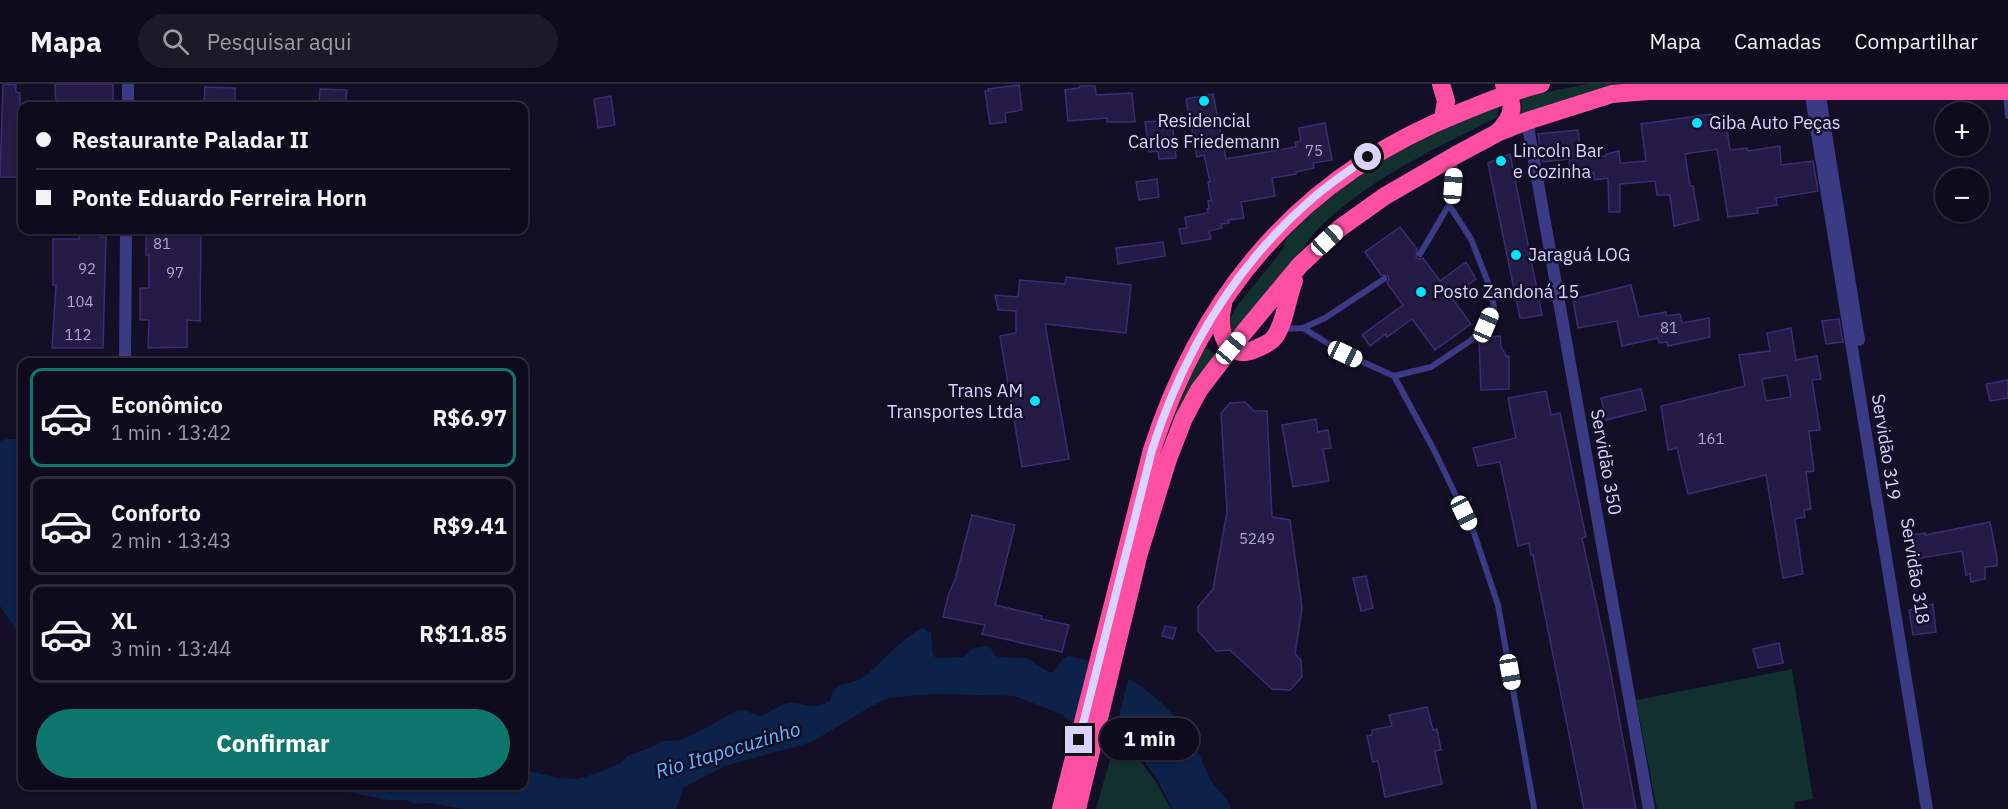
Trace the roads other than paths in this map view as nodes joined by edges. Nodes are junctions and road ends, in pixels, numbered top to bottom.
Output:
1 (128, 84) edge
2 (1457, 84) edge
3 (1541, 84) edge
4 (1505, 89) edge
5 (1814, 90) junction
6 (2007, 91) edge
7 (1443, 101) edge
8 (128, 102) edge
9 (2008, 116) edge
10 (1527, 121) junction
11 (1497, 133) junction
12 (1456, 155) junction
13 (1449, 205) junction
14 (126, 234) edge
15 (1420, 254) dead end
16 (1300, 265) junction
17 (1384, 279) dead end
18 (1226, 294) junction
19 (1303, 328) junction
20 (1280, 330) junction
21 (1231, 348) junction
22 (125, 358) edge
23 (1394, 376) junction
24 (1110, 650) junction
25 (1075, 787) junction
26 (1534, 808) edge
27 (1061, 809) edge
28 (1077, 809) edge
29 (1649, 809) edge
30 (1928, 809) edge
31 (1935, 809) edge

1 - 8 street
2 - 7 highway
3 - 4 highway
4 - 7 highway
4 - 11 highway
5 - 6 highway
5 - 10 highway
5 - 30 street, Servidão 319
5 - 31 street, Servidão 318
6 - 9 lane
7 - 18 highway
10 - 11 highway
10 - 29 street, Servidão 350
11 - 12 highway
12 - 13 lane
12 - 16 highway
13 - 15 lane
13 - 23 lane
14 - 22 street
16 - 20 highway
16 - 21 highway
17 - 19 lane
18 - 21 highway
18 - 24 highway
19 - 20 lane
19 - 23 lane
20 - 21 highway
21 - 24 highway
23 - 26 lane
24 - 25 highway
25 - 27 highway
25 - 28 highway

